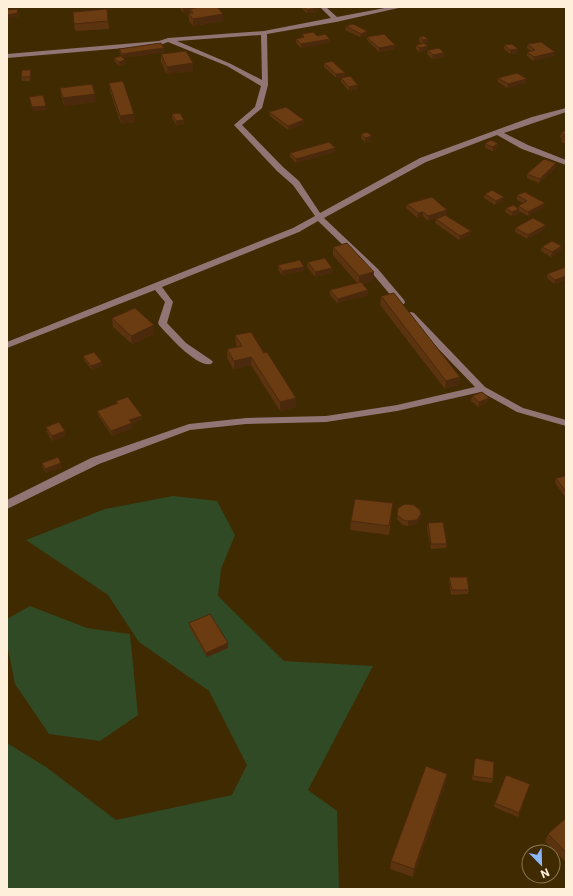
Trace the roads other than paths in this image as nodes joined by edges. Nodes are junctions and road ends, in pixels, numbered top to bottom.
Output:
1 (323, 7) edge
2 (400, 7) edge
3 (336, 20) junction
4 (264, 33) junction
5 (168, 40) junction
6 (7, 56) edge
7 (265, 85) junction
8 (566, 110) edge
9 (498, 133) junction
10 (566, 164) edge
11 (319, 217) junction
12 (157, 286) junction
13 (7, 345) edge
14 (208, 362) dead end
15 (482, 389) junction
16 (566, 424) edge
17 (7, 505) edge

1 - 3 street
2 - 3 street
3 - 4 street
4 - 5 street
4 - 7 street
5 - 6 street
5 - 7 street
7 - 11 street
8 - 9 street
9 - 10 street
9 - 11 street
11 - 12 street
11 - 15 street
12 - 13 street
12 - 14 street
15 - 16 street
15 - 17 street

